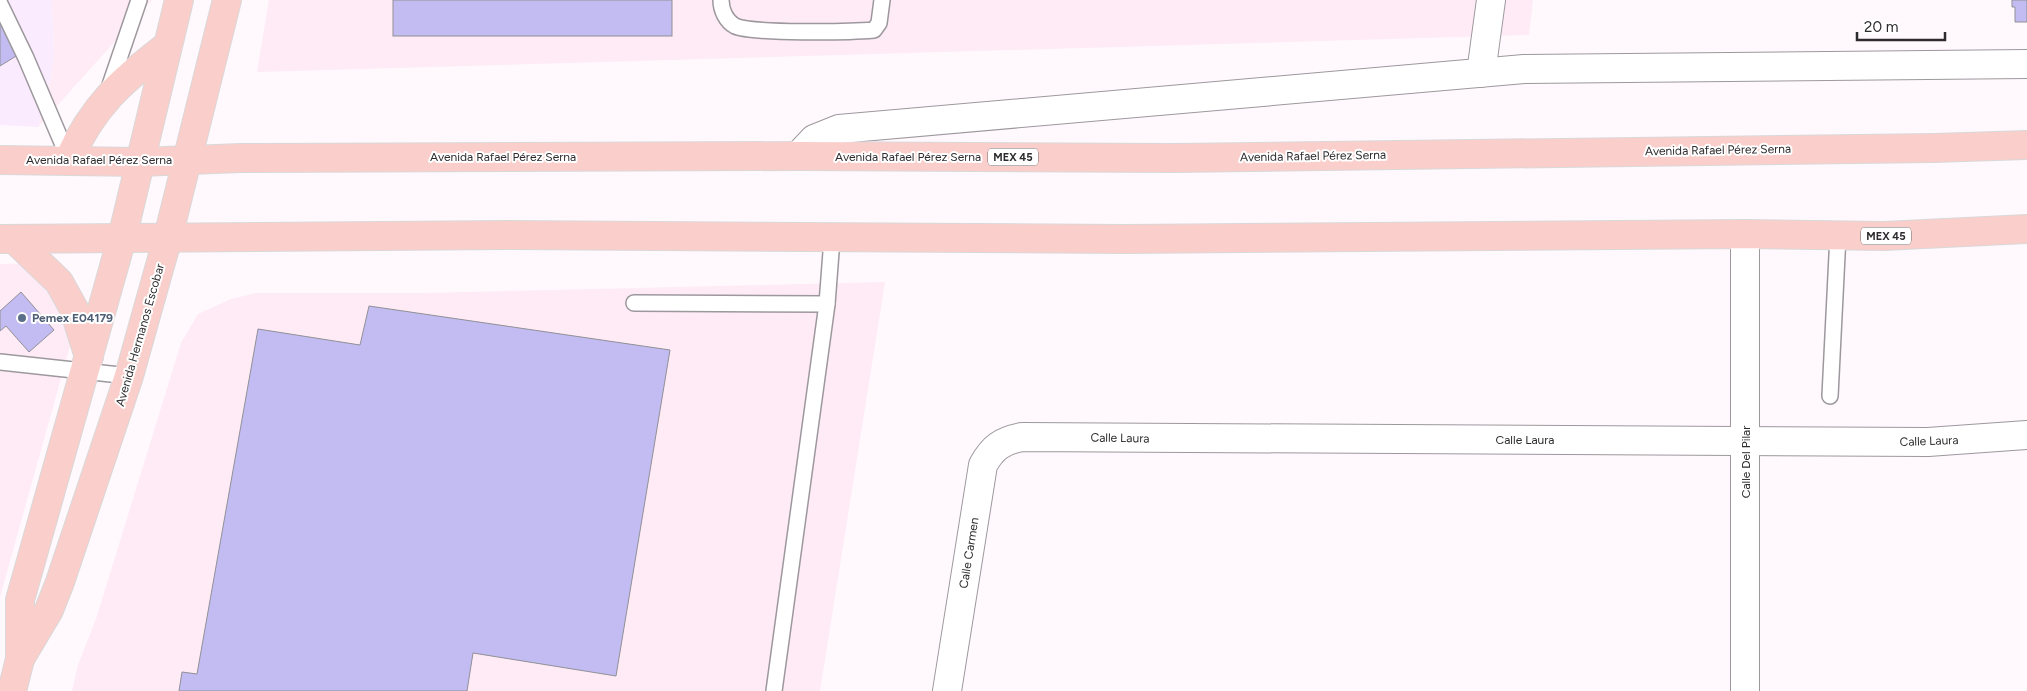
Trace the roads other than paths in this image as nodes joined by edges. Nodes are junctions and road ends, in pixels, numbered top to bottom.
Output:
1 (139, 0) edge
2 (179, 0) edge
3 (721, 0) edge
4 (882, 0) edge
5 (1491, 0) edge
6 (0, 4) edge
7 (230, 5) edge
8 (167, 46) junction
9 (2027, 64) edge
10 (1481, 73) junction
11 (104, 102) junction
12 (2027, 145) edge
13 (798, 156) junction
14 (0, 160) edge
15 (69, 160) junction
16 (187, 160) junction
17 (140, 162) junction
18 (2027, 229) edge
19 (1745, 234) junction
20 (1838, 235) junction
21 (168, 237) junction
22 (122, 238) junction
23 (7, 239) edge
24 (832, 239) junction
25 (634, 303) dead end
26 (827, 304) junction
27 (0, 362) edge
28 (87, 363) junction
29 (129, 376) junction
30 (1830, 396) dead end
31 (2027, 435) edge
32 (1022, 437) joint
33 (1747, 440) junction
34 (20, 659) junction
35 (12, 691) edge
36 (774, 691) edge
37 (947, 691) edge
38 (1745, 691) edge

1 - 11 lane
2 - 8 main road, Avenida Hermanos Escobar
3 - 4 lane
5 - 10 street
6 - 15 lane
7 - 16 main road, Avenida Hermanos Escobar
8 - 11 main road
8 - 17 main road, Avenida Hermanos Escobar
9 - 10 street
10 - 13 street
11 - 15 main road
12 - 13 main road, Avenida Rafael Pérez Serna / MEX 45
13 - 16 main road, Avenida Rafael Pérez Serna / MEX 45
14 - 15 main road, Avenida Rafael Pérez Serna / MEX 45
15 - 17 main road, Avenida Rafael Pérez Serna / MEX 45
16 - 17 main road, Avenida Rafael Pérez Serna / MEX 45
16 - 21 main road, Avenida Hermanos Escobar
17 - 22 main road, Avenida Hermanos Escobar
18 - 20 main road, MEX 45
19 - 20 main road, MEX 45
19 - 24 main road, MEX 45
19 - 33 street, Calle Del Pilar
20 - 30 lane
21 - 22 main road, MEX 45
21 - 24 main road, MEX 45
21 - 29 main road, Avenida Hermanos Escobar
22 - 23 main road, MEX 45
22 - 28 main road, Avenida Hermanos Escobar
23 - 28 main road
24 - 26 lane
25 - 26 lane
26 - 36 lane
27 - 28 lane
28 - 29 lane
28 - 34 main road, Avenida Hermanos Escobar
29 - 34 main road, Avenida Hermanos Escobar
31 - 33 street, Calle Laura
32 - 33 street, Calle Laura
32 - 37 street, Calle Carmen
33 - 38 street, Calle Del Pilar
34 - 35 main road, Avenida Hermanos Escobar

